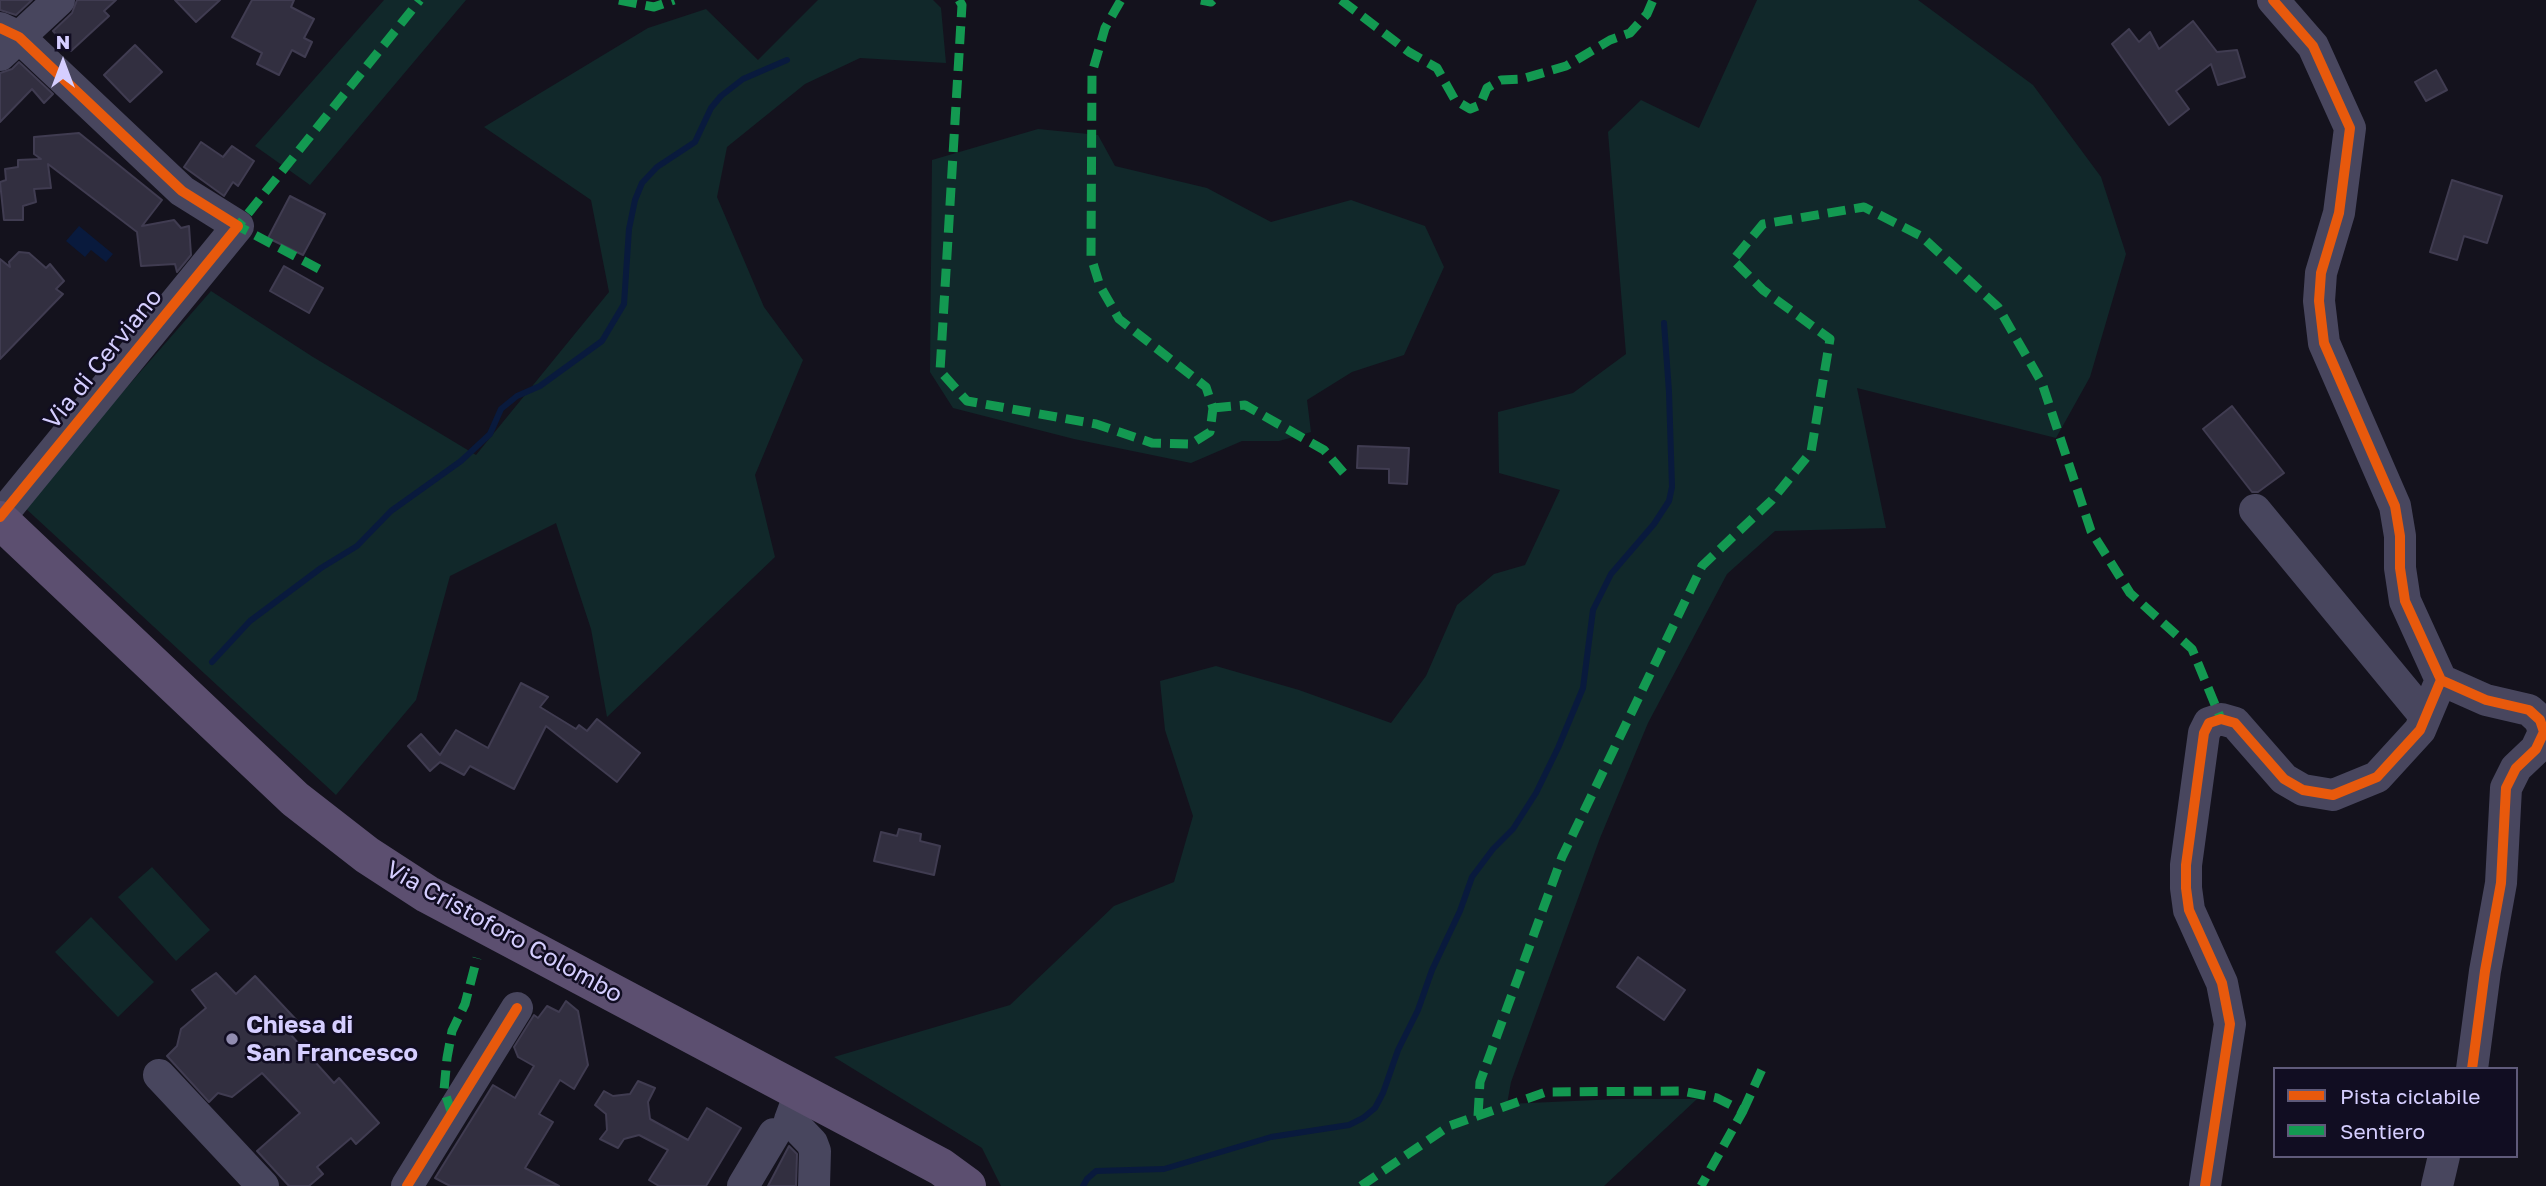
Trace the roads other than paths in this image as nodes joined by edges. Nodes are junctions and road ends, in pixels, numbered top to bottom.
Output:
1 (59, 0) edge
2 (2273, 0) edge
3 (6, 40) edge
4 (2255, 510) dead end
5 (0, 519) edge
6 (2441, 680) junction
7 (2425, 716) junction
8 (517, 1008) dead end
9 (2472, 1067) edge
10 (159, 1075) dead end
11 (800, 1093) junction
12 (774, 1134) dead end
13 (2444, 1158) edge
14 (264, 1186) edge
15 (407, 1186) edge
16 (743, 1186) edge
17 (814, 1186) edge
18 (967, 1186) edge
19 (2205, 1186) edge
20 (2437, 1186) edge

1 - 3 street
2 - 6 street
3 - 5 street, Via di Cerviano
4 - 7 street
5 - 11 main road, Via Cristoforo Colombo
6 - 7 street
6 - 9 street
7 - 19 street
8 - 15 street
10 - 14 street
11 - 17 street
11 - 18 main road, Via Cristoforo Colombo
12 - 16 street
13 - 20 street

